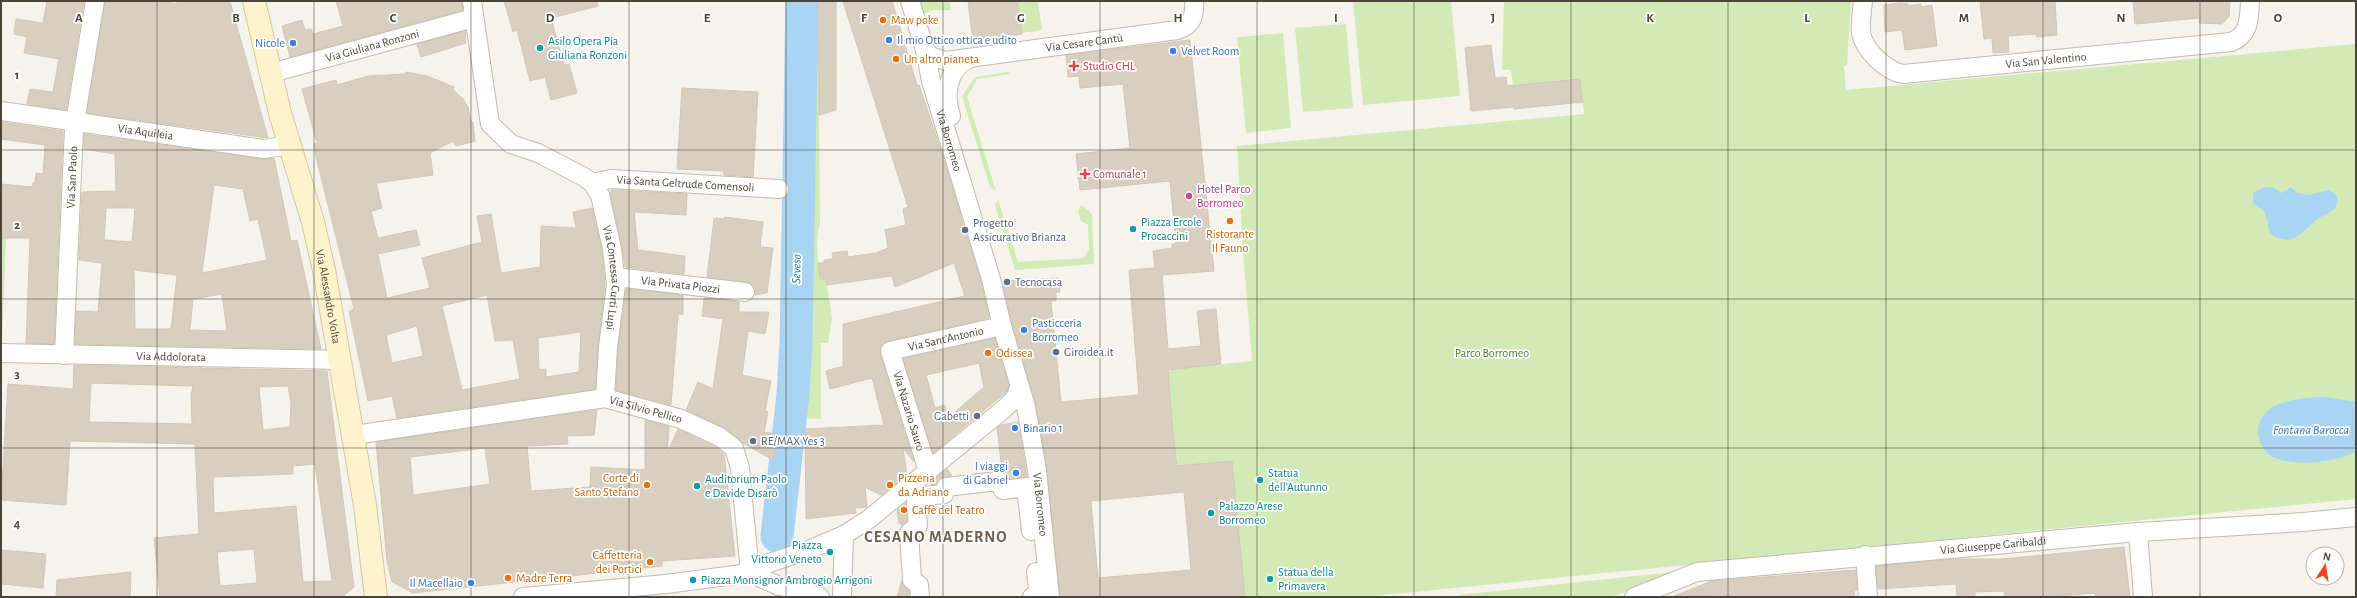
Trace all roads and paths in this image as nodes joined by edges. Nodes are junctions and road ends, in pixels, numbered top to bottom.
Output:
1 (95, 1) edge
2 (254, 1) edge
3 (910, 1) edge
4 (1194, 1) edge
5 (1863, 1) edge
6 (2250, 1) edge
7 (473, 10) edge
8 (925, 50) junction
9 (977, 57) junction
10 (271, 73) junction
11 (953, 74) joint
12 (1, 110) edge
13 (75, 121) junction
14 (289, 145) junction
15 (592, 183) junction
16 (779, 189) dead end
17 (616, 277) junction
18 (992, 279) junction
19 (745, 292) dead end
20 (1002, 326) junction
21 (890, 351) joint
22 (1, 353) edge
23 (64, 355) junction
24 (340, 360) junction
25 (1019, 388) junction
26 (605, 398) junction
27 (1004, 410) junction
28 (1027, 411) junction
29 (354, 436) junction
30 (928, 471) junction
31 (2356, 516) edge
32 (2138, 532) junction
33 (844, 535) junction
34 (1865, 555) junction
35 (750, 573) junction
36 (630, 592) edge
37 (376, 597) edge
38 (523, 597) edge
39 (820, 597) edge
40 (842, 597) edge
41 (920, 597) edge
42 (1032, 597) edge
43 (1050, 597) edge
44 (1634, 597) edge
45 (1868, 597) edge
46 (2143, 597) edge

1 - 13 street, Via San Paolo
2 - 10 street, Via Alessandro Volta
3 - 8 street, Via Borromeo
4 - 9 street, Via Cesare Cantù
5 - 6 street, Via San Valentino
7 - 10 street, Via Giuliana Ronzoni
7 - 15 street, Via Giuliana Ronzoni
8 - 9 street, Via Cesare Cantù
8 - 18 street, Via Borromeo
9 - 11 street, Via Cesare Cantù
10 - 14 street, Via Alessandro Volta
11 - 18 street, Via Borromeo
12 - 13 street, Via Aquileia
13 - 14 street, Via Aquileia
13 - 23 street, Via San Paolo
14 - 24 street, Via Alessandro Volta
15 - 16 street, Via Santa Geltrude Comensoli
15 - 17 street, Via Contessa Curti Lupi
17 - 19 street, Via Privata Piozzi
17 - 26 street, Via Contessa Curti Lupi
18 - 20 street, Via Borromeo
20 - 21 street, Via Sant'Antonio
20 - 25 street, Via Borromeo
21 - 30 street, Via Nazario Sauro
22 - 23 street, Via Addolorata
23 - 24 street, Via Addolorata
24 - 29 street, Via Alessandro Volta
25 - 27 street
25 - 28 street, Via Borromeo
26 - 29 street, Via Silvio Pellico
26 - 35 street, Via Silvio Pellico
27 - 28 street
27 - 30 street
28 - 43 street, Via Borromeo
29 - 37 street, Via Alessandro Volta
30 - 33 street
31 - 32 street, Via Giuseppe Garibaldi
32 - 34 street, Via Giuseppe Garibaldi
32 - 46 street
33 - 35 street
33 - 40 street
34 - 44 street, Via Giuseppe Garibaldi
34 - 45 street
35 - 36 street
35 - 39 street
36 - 38 street
41 - 42 street

